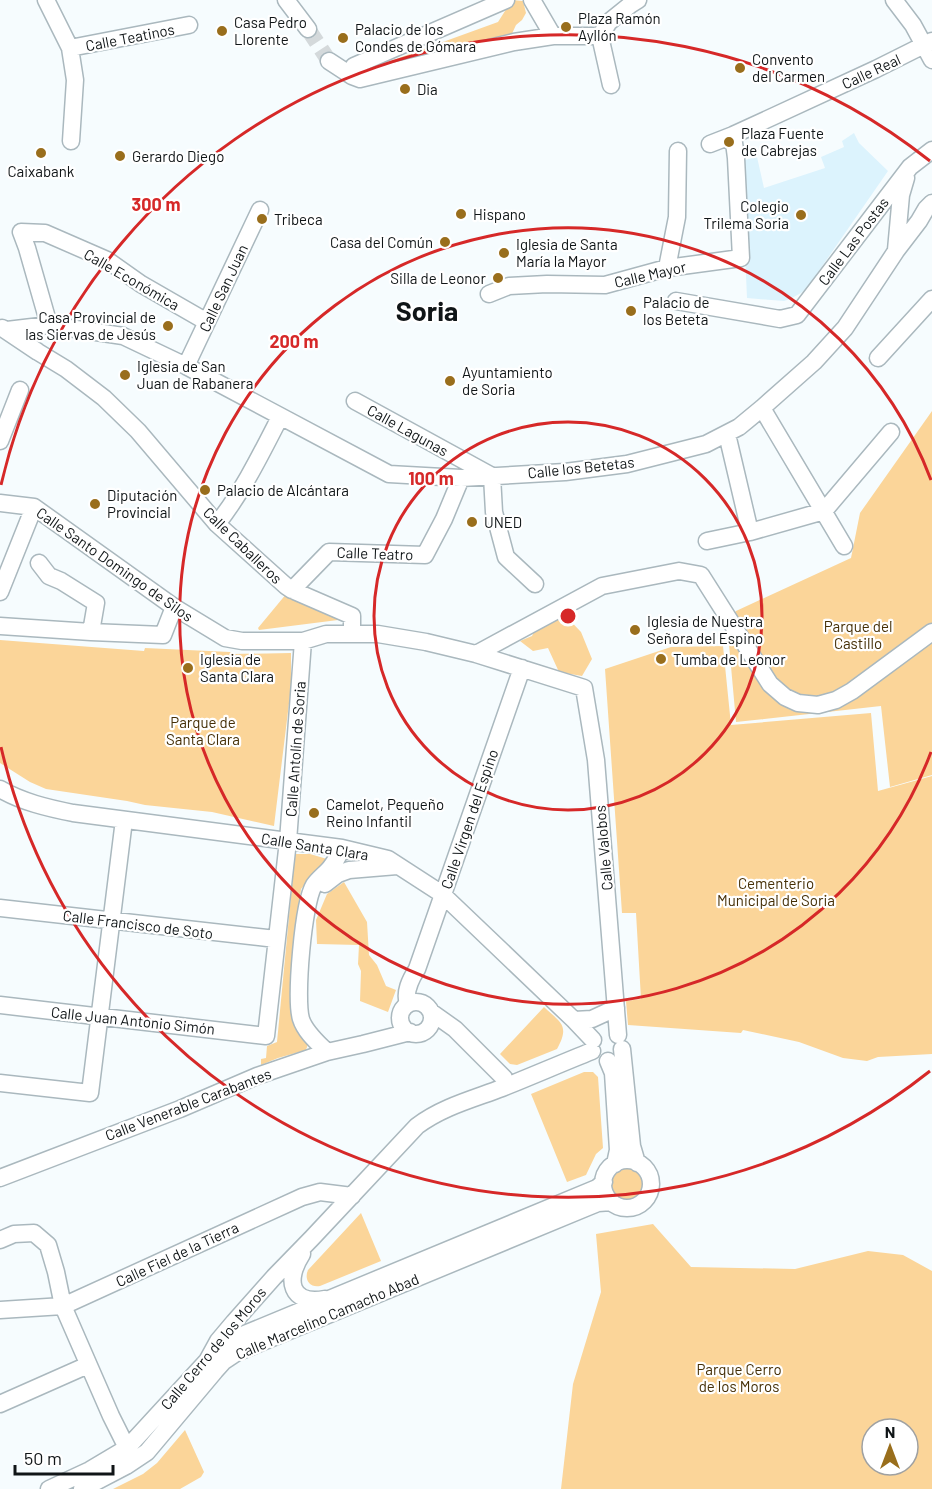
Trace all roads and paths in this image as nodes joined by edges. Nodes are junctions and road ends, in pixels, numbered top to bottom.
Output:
1 (46, 0) edge
2 (286, 0) edge
3 (506, 0) edge
4 (531, 0) edge
5 (638, 0) edge
6 (894, 0) edge
7 (189, 25) dead end
8 (308, 29) tunnel mouth
9 (553, 36) junction
10 (600, 36) junction
11 (70, 48) junction
12 (930, 49) edge
13 (329, 61) tunnel mouth
14 (352, 76) junction
15 (611, 85) dead end
16 (733, 135) junction
17 (71, 141) dead end
18 (710, 144) dead end
19 (932, 150) edge
20 (678, 151) dead end
21 (910, 168) junction
22 (932, 203) edge
23 (260, 210) dead end
24 (873, 216) junction
25 (896, 251) junction
26 (667, 268) junction
27 (489, 294) dead end
28 (932, 299) edge
29 (676, 301) dead end
30 (207, 322) junction
31 (49, 325) junction
32 (4, 328) edge
33 (878, 358) dead end
34 (186, 366) junction
35 (20, 390) dead end
36 (355, 401) dead end
37 (762, 408) junction
38 (280, 417) junction
39 (891, 432) dead end
40 (727, 434) junction
41 (0, 441) edge
42 (492, 476) junction
43 (461, 478) junction
44 (0, 503) edge
45 (34, 507) junction
46 (824, 511) junction
47 (217, 524) junction
48 (750, 532) junction
49 (707, 542) dead end
50 (844, 546) dead end
51 (39, 563) dead end
52 (535, 584) dead end
53 (292, 590) junction
54 (0, 592) edge
55 (174, 608) junction
56 (0, 626) edge
57 (91, 632) junction
58 (932, 632) edge
59 (351, 633) junction
60 (303, 641) junction
61 (476, 654) junction
62 (522, 668) junction
63 (0, 789) edge
64 (124, 820) junction
65 (288, 841) junction
66 (342, 848) junction
67 (398, 866) junction
68 (442, 894) junction
69 (309, 899) junction
70 (0, 908) edge
71 (111, 921) junction
72 (276, 939) junction
73 (0, 1005) edge
74 (616, 1008) junction
75 (417, 1016) junction
76 (100, 1017) junction
77 (574, 1020) junction
78 (266, 1036) joint
79 (606, 1040) junction
80 (327, 1052) junction
81 (570, 1060) junction
82 (0, 1083) edge
83 (507, 1086) junction
84 (637, 1162) junction
85 (615, 1164) junction
86 (0, 1178) edge
87 (604, 1182) junction
88 (352, 1196) junction
89 (612, 1202) junction
90 (312, 1238) junction
91 (0, 1240) edge
92 (333, 1298) junction
93 (63, 1306) junction
94 (0, 1310) edge
95 (207, 1361) junction
96 (88, 1365) junction
97 (0, 1404) edge
98 (127, 1448) junction
99 (49, 1489) edge
100 (82, 1489) edge

1 - 11 street
2 - 8 street
3 - 14 street
4 - 9 street
5 - 10 street
6 - 12 street
7 - 11 street, Calle Teatinos
9 - 10 street
9 - 14 street
10 - 15 street
11 - 17 street
12 - 16 street, Calle Real
13 - 14 street
16 - 18 street, Calle Real
16 - 26 street, Calle Mayor
19 - 21 street, Calle Las Postas
20 - 26 street
21 - 24 street, Calle Las Postas
21 - 25 street, Calle Las Postas
22 - 25 street, Calle los Betetas
23 - 30 street, Calle San Juan
24 - 25 street
24 - 29 street, Calle Las Postas
25 - 37 street, Calle los Betetas
26 - 27 street, Calle Mayor
28 - 33 street
30 - 31 street, Calle Económica
30 - 34 street, Calle San Juan
31 - 32 street, Calle los Betetas
31 - 34 street, Calle los Betetas
32 - 47 street, Calle Caballeros
34 - 38 street, Calle los Betetas
35 - 41 street
36 - 42 street, Calle Lagunas
37 - 40 street, Calle los Betetas
37 - 46 street
38 - 43 street, Calle los Betetas
38 - 47 street
39 - 46 street
40 - 42 street, Calle los Betetas
40 - 48 street
42 - 43 street, Calle los Betetas
42 - 52 street
43 - 53 street, Calle Teatro
44 - 45 street, Calle Santo Domingo de Silos
45 - 54 street
45 - 55 street, Calle Santo Domingo de Silos
46 - 48 street
46 - 50 street
47 - 53 street, Calle Caballeros
48 - 49 street
51 - 57 street
53 - 59 street, Calle Caballeros
55 - 57 street
55 - 60 street, Calle Santo Domingo de Silos
56 - 57 street
58 - 61 street
59 - 60 street
59 - 61 street
60 - 65 street, Calle Antolín de Soria
61 - 62 street
62 - 68 street, Calle Virgen del Espino
62 - 74 street, Calle Valobos
63 - 64 street, Calle Santa Clara
64 - 65 street, Calle Santa Clara
64 - 71 street
65 - 66 street, Calle Santa Clara
65 - 72 street, Calle Antolín de Soria
66 - 67 street, Calle Santa Clara
66 - 69 street
67 - 68 street, Calle Santa Clara
67 - 69 street
68 - 75 street, Calle Virgen del Espino
68 - 77 street, Calle Santa Clara
69 - 80 street
70 - 71 street, Calle Francisco de Soto
71 - 72 street, Calle Francisco de Soto
71 - 76 street
72 - 78 street, Calle Antolín de Soria
73 - 76 street, Calle Juan Antonio Simón
74 - 77 street
74 - 79 street, Calle Valobos
75 - 80 street, Calle Venerable Carabantes
75 - 83 street
76 - 78 street, Calle Juan Antonio Simón
76 - 82 street
77 - 79 street, Calle Santa Clara
77 - 81 street
79 - 81 street, Calle Cerro de los Moros
79 - 84 street, Calle Valobos
79 - 85 street, Calle Santa Clara
80 - 86 street, Calle Venerable Carabantes
81 - 83 street, Calle Cerro de los Moros
83 - 88 street, Calle Cerro de los Moros
84 - 85 street
84 - 89 street
85 - 87 street
87 - 89 street
87 - 92 street, Calle Marcelino Camacho Abad
88 - 90 street, Calle Cerro de los Moros
88 - 93 street, Calle Fiel de la Tierra
89 - 100 street, Calle Marcelino Camacho Abad
90 - 92 street, Calle Cerro de los Moros
90 - 95 street, Calle Cerro de los Moros
91 - 93 street
92 - 95 street, Calle Marcelino Camacho Abad
93 - 94 street, Calle Fiel de la Tierra
93 - 96 street
95 - 98 street, Calle Cerro de los Moros
96 - 97 street
96 - 98 street
98 - 99 street, Calle Cerro de los Moros

